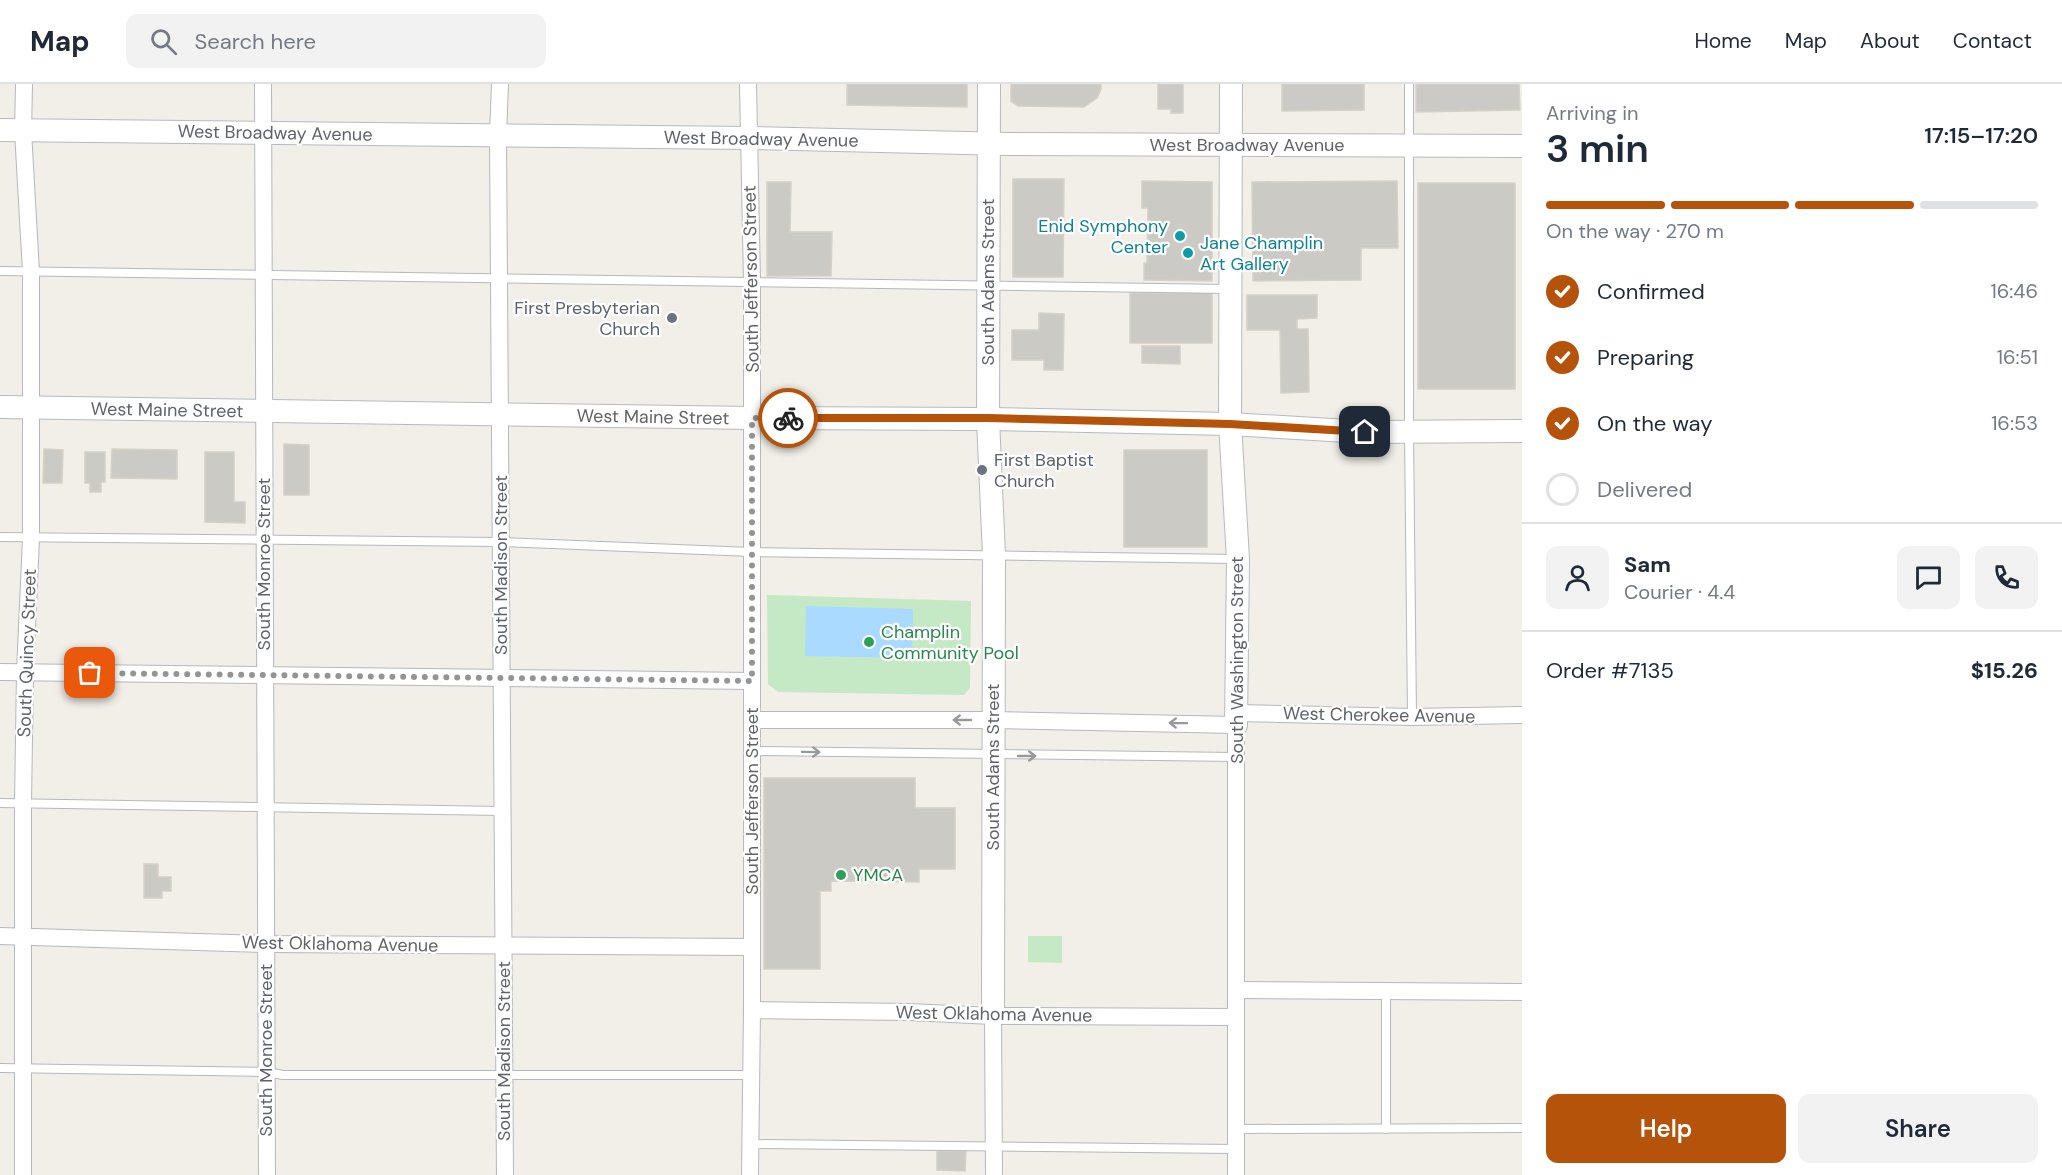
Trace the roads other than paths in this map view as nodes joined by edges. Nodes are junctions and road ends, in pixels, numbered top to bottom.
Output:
1 (24, 84) edge
2 (263, 84) edge
3 (500, 84) edge
4 (748, 84) edge
5 (989, 84) edge
6 (1231, 84) edge
7 (1409, 84) edge
8 (0, 130) edge
9 (23, 131) junction
10 (262, 133) junction
11 (498, 135) junction
12 (748, 138) junction
13 (989, 144) junction
14 (1409, 144) junction
15 (1232, 146) junction
16 (1522, 146) edge
17 (0, 271) edge
18 (31, 272) junction
19 (263, 275) junction
20 (499, 279) junction
21 (752, 282) junction
22 (988, 285) junction
23 (1231, 289) junction
24 (0, 407) edge
25 (31, 408) junction
26 (263, 411) junction
27 (500, 415) junction
28 (752, 418) junction
29 (988, 418) junction
30 (1230, 424) junction
31 (1409, 431) junction
32 (1522, 431) edge
33 (0, 537) edge
34 (31, 538) junction
35 (264, 540) junction
36 (500, 542) junction
37 (752, 552) junction
38 (994, 556) junction
39 (1238, 559) junction
40 (0, 672) edge
41 (25, 672) junction
42 (265, 675) junction
43 (501, 678) junction
44 (752, 681) junction
45 (1522, 716) edge
46 (1412, 717) junction
47 (1237, 719) junction
48 (752, 720) junction
49 (993, 720) junction
50 (752, 751) junction
51 (993, 755) junction
52 (1236, 757) junction
53 (0, 803) edge
54 (23, 803) junction
55 (265, 806) junction
56 (502, 811) junction
57 (0, 936) edge
58 (23, 937) junction
59 (266, 944) junction
60 (503, 945) junction
61 (752, 947) junction
62 (1236, 990) junction
63 (1386, 991) junction
64 (1522, 992) edge
65 (752, 1010) junction
66 (993, 1016) junction
67 (1236, 1017) junction
68 (0, 1068) edge
69 (23, 1069) junction
70 (267, 1072) junction
71 (752, 1075) junction
72 (504, 1077) junction
73 (1522, 1128) edge
74 (1236, 1129) junction
75 (1386, 1129) junction
76 (750, 1144) junction
77 (993, 1147) junction
78 (1236, 1149) junction
79 (23, 1175) edge
80 (267, 1175) edge
81 (505, 1175) edge
82 (750, 1175) edge
83 (993, 1175) edge
84 (1236, 1175) edge

1 - 9 street, South Quincy Street
2 - 10 street, South Monroe Street
3 - 11 street, South Madison Street
4 - 12 street, South Jefferson Street
5 - 13 main road, South Adams Street
6 - 15 main road, South Washington Street
7 - 14 lane
8 - 9 main road, West Broadway Avenue
9 - 10 main road, West Broadway Avenue
9 - 18 street, South Quincy Street
10 - 11 main road, West Broadway Avenue
10 - 19 street, South Monroe Street
11 - 12 main road, West Broadway Avenue
11 - 20 street, South Madison Street
12 - 13 main road, West Broadway Avenue
12 - 21 street, South Jefferson Street
13 - 15 main road, West Broadway Avenue
13 - 22 main road, South Adams Street
14 - 15 main road, West Broadway Avenue
14 - 16 main road, West Broadway Avenue
14 - 31 lane
15 - 23 main road, South Washington Street
17 - 18 lane
18 - 19 lane
18 - 25 street, South Quincy Street
19 - 20 lane
19 - 26 street, South Monroe Street
20 - 21 lane
20 - 27 street, South Madison Street
21 - 22 lane
21 - 28 street, South Jefferson Street
22 - 23 lane
22 - 29 main road, South Adams Street
23 - 30 main road, South Washington Street
24 - 25 main road, West Maine Street
25 - 26 main road, West Maine Street
25 - 34 street, South Quincy Street
26 - 27 main road, West Maine Street
26 - 35 street, South Monroe Street
27 - 28 main road, West Maine Street
27 - 36 street, South Madison Street
28 - 29 main road, West Maine Street
28 - 37 street, South Jefferson Street
29 - 30 main road, West Maine Street
29 - 38 main road, South Adams Street
30 - 31 main road, West Maine Street
30 - 39 main road, South Washington Street
31 - 32 main road, West Maine Street
31 - 46 lane
33 - 34 lane
34 - 35 lane
34 - 41 street, South Quincy Street
35 - 36 lane
35 - 42 street, South Monroe Street
36 - 37 lane
36 - 43 street, South Madison Street
37 - 38 lane
37 - 44 street, South Jefferson Street
38 - 39 lane
38 - 49 main road, South Adams Street
39 - 47 main road, South Washington Street
40 - 41 street
41 - 42 street
41 - 54 street, South Quincy Street
42 - 43 street
42 - 55 street, South Monroe Street
43 - 44 street
43 - 56 street, South Madison Street
44 - 48 street, South Jefferson Street
45 - 46 street, West Cherokee Avenue
46 - 47 street, West Cherokee Avenue
47 -> 49 street, West Cherokee Avenue
47 - 52 street, South Washington Street
49 -> 48 street, West Cherokee Avenue
48 - 50 street, South Jefferson Street
49 - 51 main road, South Adams Street
50 -> 51 lane
50 - 61 street, South Jefferson Street
51 -> 52 lane
51 - 66 main road, South Adams Street
52 - 62 street, South Washington Street
53 - 54 lane
54 - 55 lane
54 - 58 street, South Quincy Street
55 - 56 lane
55 - 59 street, South Monroe Street
56 - 60 street, South Madison Street
57 - 58 street, West Oklahoma Avenue
58 - 59 street, West Oklahoma Avenue
58 - 69 street, South Quincy Street
59 - 60 street, West Oklahoma Avenue
59 - 70 street, South Monroe Street
60 - 61 street, West Oklahoma Avenue
60 - 72 street, South Madison Street
61 - 65 street, South Jefferson Street
62 - 63 street
62 - 67 street, South Washington Street
63 - 64 street
63 - 75 lane
65 - 66 street, West Oklahoma Avenue
65 - 71 street, South Jefferson Street
66 - 67 street, West Oklahoma Avenue
66 - 77 street, South Adams Street
67 - 74 street, South Washington Street
68 - 69 lane
69 - 70 lane
69 - 79 street, South Quincy Street
70 - 72 lane
70 - 80 street, South Monroe Street
71 - 72 lane
71 - 76 street, South Jefferson Street
72 - 81 street, South Madison Street
73 - 75 lane
74 - 75 lane
74 - 78 street, South Washington Street
76 - 77 lane
76 - 82 street, South Jefferson Street
77 - 78 lane
77 - 83 street, South Adams Street
78 - 84 street, South Washington Street

